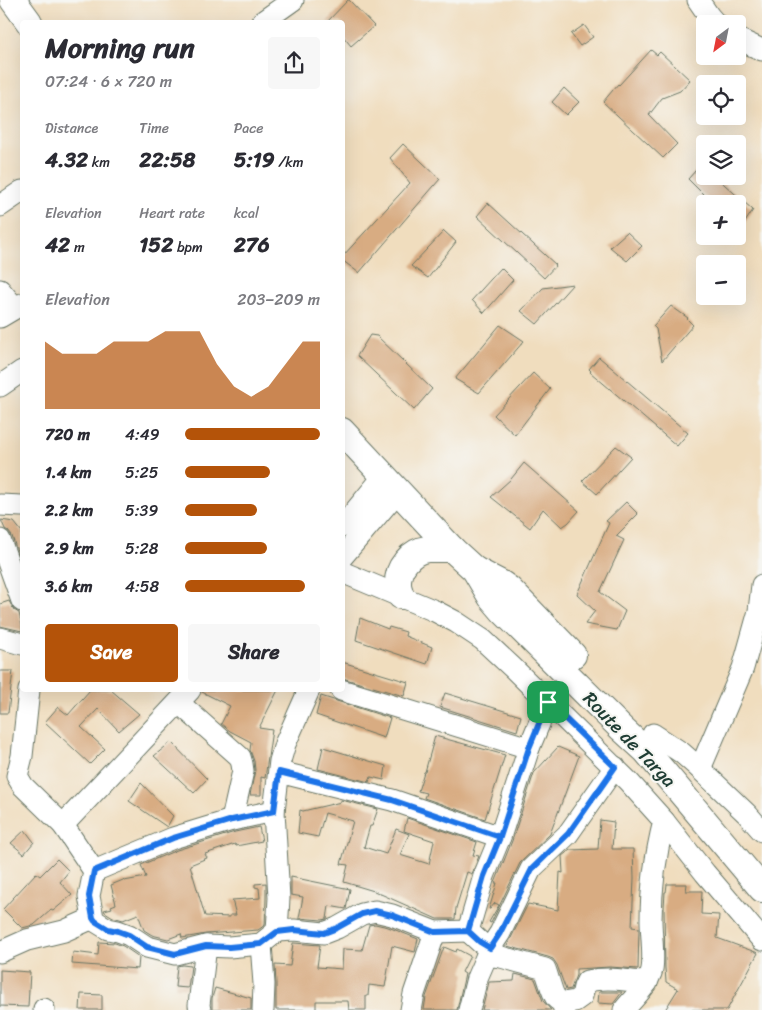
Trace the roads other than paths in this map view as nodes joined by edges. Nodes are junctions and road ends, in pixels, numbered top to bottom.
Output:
1 (13, 0) edge
2 (293, 0) edge
3 (698, 0) edge
4 (708, 15) edge
5 (28, 20) edge
6 (265, 20) edge
7 (746, 43) edge
8 (762, 50) edge
9 (20, 192) edge
10 (0, 206) edge
11 (0, 290) edge
12 (12, 310) edge
13 (20, 372) edge
14 (0, 386) edge
15 (345, 434) edge
16 (391, 484) junction
17 (0, 505) edge
18 (20, 506) edge
19 (345, 524) edge
20 (0, 540) edge
21 (452, 549) junction
22 (345, 553) edge
23 (474, 570) junction
24 (345, 574) edge
25 (762, 584) edge
26 (20, 595) edge
27 (401, 596) junction
28 (0, 638) edge
29 (20, 643) edge
30 (345, 691) edge
31 (29, 692) edge
32 (308, 692) edge
33 (185, 696) edge
34 (548, 702) junction
35 (653, 734) junction
36 (529, 748) junction
37 (615, 767) junction
38 (700, 768) junction
39 (279, 772) junction
40 (8, 777) edge
41 (274, 811) junction
42 (232, 820) junction
43 (664, 821) junction
44 (63, 826) junction
45 (762, 831) edge
46 (500, 837) junction
47 (762, 866) edge
48 (94, 871) junction
49 (762, 890) edge
50 (93, 918) junction
51 (468, 931) junction
52 (435, 932) junction
53 (269, 938) junction
54 (762, 940) edge
55 (206, 946) junction
56 (0, 952) edge
57 (488, 952) junction
58 (647, 983) junction
59 (564, 1007) edge
60 (200, 1010) edge
61 (263, 1010) edge
62 (411, 1010) edge
63 (469, 1010) edge
64 (624, 1010) edge

1 - 5 main road
2 - 6 street
3 - 4 street
7 - 8 street
9 - 10 street
11 - 12 street
13 - 14 street
15 - 16 main road, Route de Targa
16 - 19 street
16 - 21 main road, Route de Targa
16 - 22 street
17 - 18 street
20 - 26 street
21 - 23 main road, Route de Targa
21 - 27 main road
23 - 35 main road, Route de Targa
23 - 49 main road, Route de Targa
24 - 27 street
25 - 38 street
27 - 34 street
28 - 29 street
30 - 36 street
31 - 40 street
32 - 39 street
33 - 42 street
33 - 44 street
34 - 36 street
34 - 37 street
35 - 38 street
35 - 47 main road, Route de Targa
36 - 46 street
37 - 43 street
37 - 57 street
38 - 45 street
39 - 41 street
39 - 46 street
40 - 44 street
41 - 42 street
41 - 53 street
42 - 48 street
43 - 54 street
43 - 58 street
44 - 48 street
46 - 51 street
48 - 50 street
50 - 55 street
50 - 56 street
51 - 52 street
51 - 57 street
52 - 53 street
52 - 62 street
53 - 55 street
53 - 61 street
55 - 60 street
57 - 59 street
57 - 63 street
58 - 59 street
58 - 64 street

